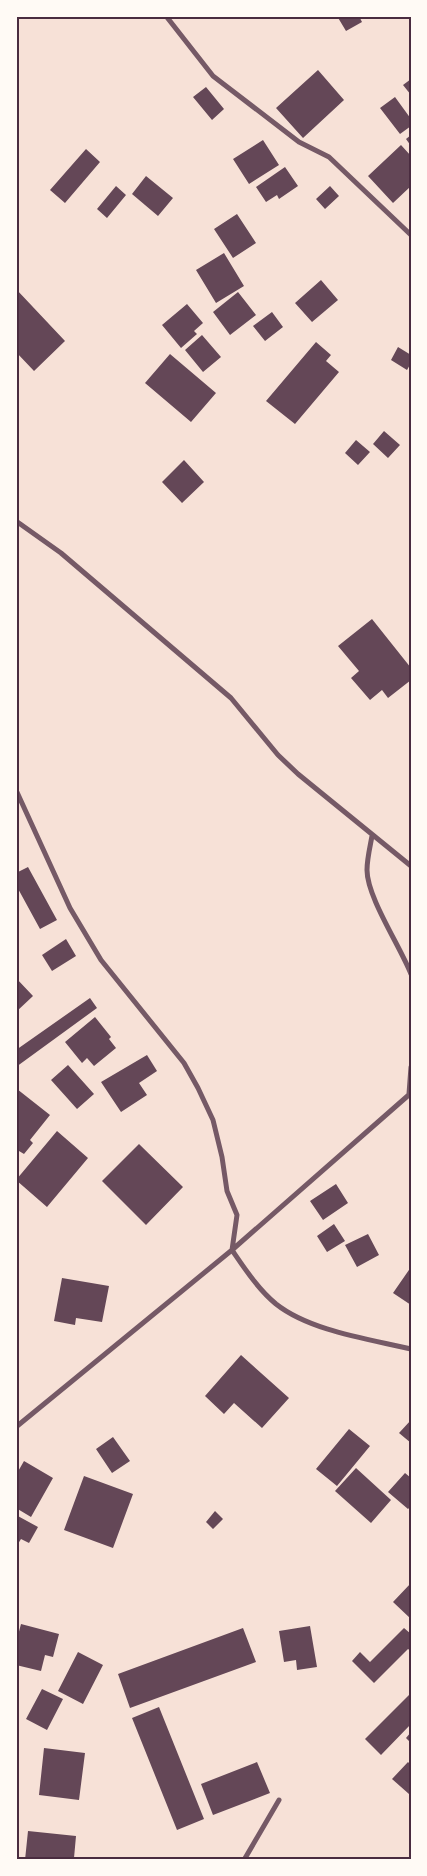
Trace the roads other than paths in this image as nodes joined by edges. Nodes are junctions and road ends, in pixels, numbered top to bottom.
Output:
1 (166, 16) edge
2 (411, 235) edge
3 (16, 521) edge
4 (16, 790) edge
5 (372, 836) junction
6 (411, 866) edge
7 (411, 974) edge
8 (411, 1067) edge
9 (410, 1093) edge
10 (232, 1250) junction
11 (411, 1349) edge
12 (16, 1426) edge
13 (279, 1800) dead end
14 (244, 1860) edge

1 - 2 street
3 - 5 street
4 - 10 street
5 - 6 street
5 - 7 street
8 - 9 street
9 - 10 street
10 - 11 street
10 - 12 street
13 - 14 street

